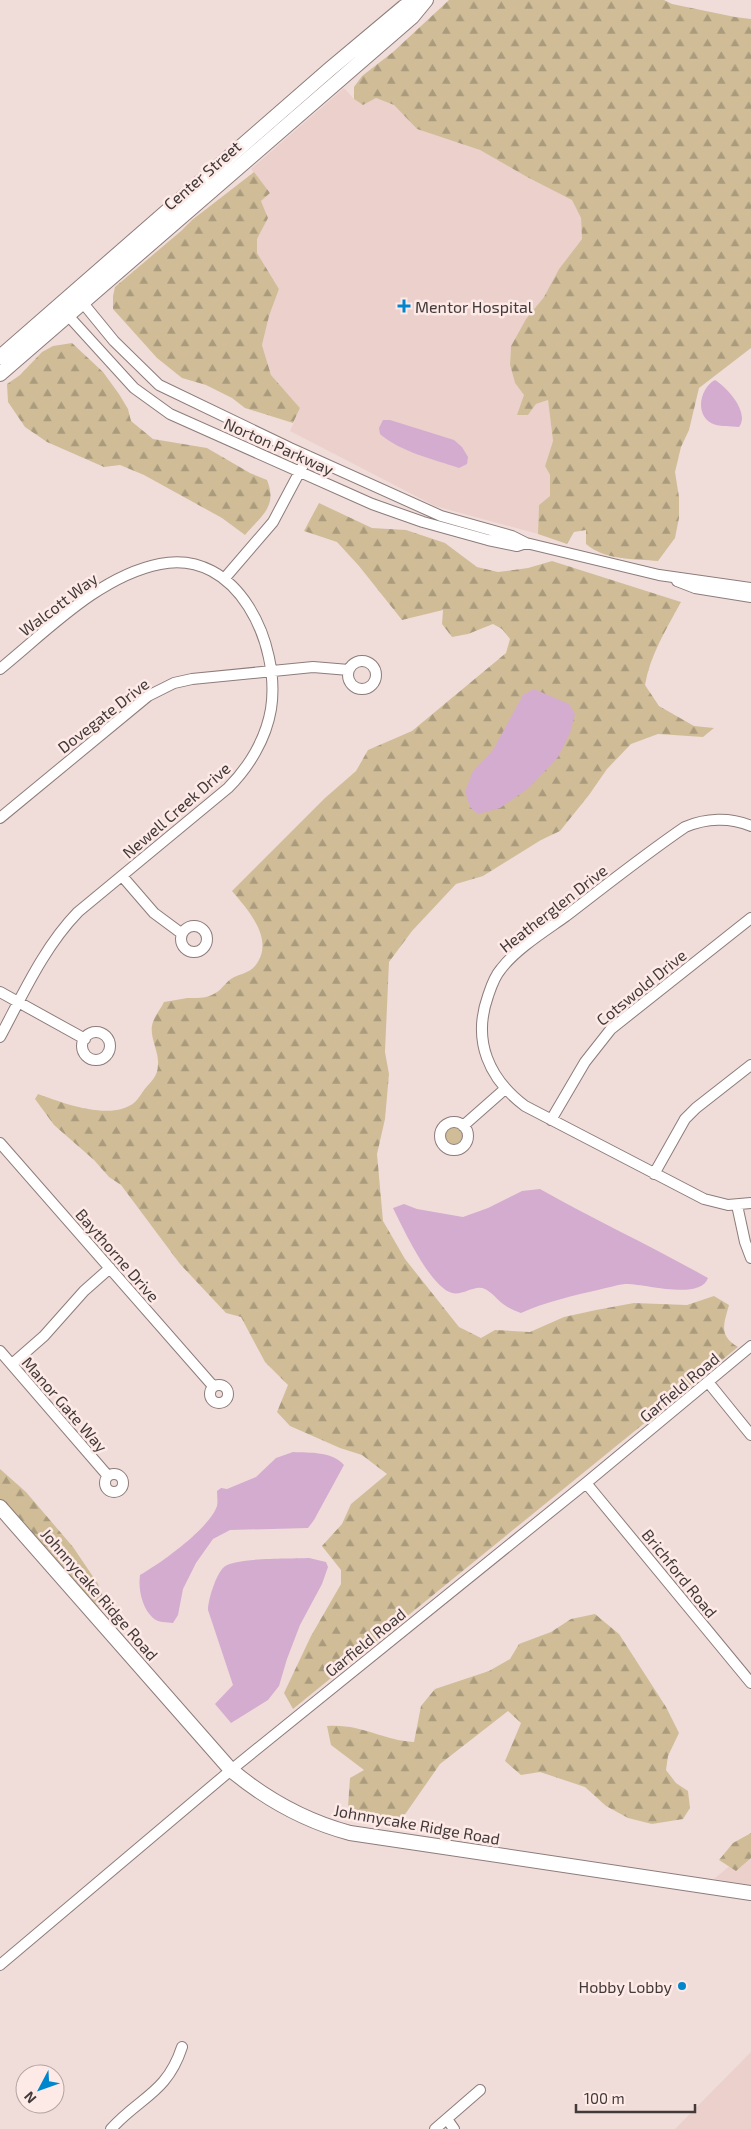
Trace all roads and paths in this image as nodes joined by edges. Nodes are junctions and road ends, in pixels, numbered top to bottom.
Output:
1 (417, 0) edge
2 (426, 0) edge
3 (78, 297) junction
4 (64, 310) junction
5 (16, 352) junction
6 (0, 357) edge
7 (0, 374) edge
8 (308, 456) junction
9 (300, 472) junction
10 (526, 543) junction
11 (659, 575) junction
12 (224, 579) junction
13 (751, 588) edge
14 (751, 597) edge
15 (0, 669) edge
16 (272, 670) junction
17 (349, 670) dead end
18 (0, 818) edge
19 (751, 826) edge
20 (122, 876) junction
21 (751, 918) edge
22 (182, 933) dead end
23 (0, 992) edge
24 (19, 1002) junction
25 (0, 1036) edge
26 (84, 1039) dead end
27 (751, 1065) edge
28 (505, 1089) junction
29 (551, 1120) junction
30 (462, 1126) dead end
31 (0, 1142) edge
32 (654, 1174) junction
33 (744, 1204) edge
34 (751, 1258) edge
35 (110, 1268) junction
36 (751, 1346) edge
37 (0, 1351) edge
38 (12, 1364) junction
39 (708, 1382) junction
40 (213, 1386) dead end
41 (751, 1435) edge
42 (108, 1476) dead end
43 (586, 1483) junction
44 (0, 1507) edge
45 (751, 1683) edge
46 (231, 1770) junction
47 (751, 1892) edge
48 (0, 1965) edge
49 (182, 2047) dead end
50 (480, 2090) dead end
51 (447, 2119) junction
52 (111, 2129) edge
53 (435, 2129) edge
54 (454, 2129) edge

1 - 3 main road, Center Street
2 - 3 main road, Center Street
3 - 4 main road, Center Street
3 - 8 street, Norton Parkway
4 - 5 main road, Center Street
4 - 9 street, Norton Parkway
5 - 6 main road, Center Street
5 - 7 main road, Center Street
8 - 9 street
8 - 10 street, Norton Parkway
9 - 10 street, Norton Parkway
9 - 12 street
10 - 11 street, Norton Parkway
11 - 13 street, Norton Parkway
11 - 14 street, Norton Parkway
12 - 15 street, Walcott Way
12 - 16 street, Newell Creek Drive
16 - 17 street, Dovegate Drive
16 - 18 street, Dovegate Drive
16 - 20 street, Newell Creek Drive
19 - 28 street, Heatherglen Drive
20 - 22 street
20 - 24 street, Newell Creek Drive
21 - 29 street, Cotswold Drive
23 - 24 street
24 - 25 street, Newell Creek Drive
24 - 26 street
27 - 32 street
28 - 29 street, Heatherglen Drive
28 - 30 street
29 - 32 street, Heatherglen Drive
31 - 35 street, Baythorne Drive
32 - 33 street, Heatherglen Drive
33 - 34 street
35 - 38 street
35 - 40 street, Baythorne Drive
36 - 39 street, Garfield Road
37 - 38 street, Manor Gate Way
38 - 42 street, Manor Gate Way
39 - 41 street
39 - 43 street, Garfield Road
43 - 45 street, Brichford Road
43 - 46 street, Garfield Road
44 - 46 main road, Johnnycake Ridge Road
46 - 47 main road, Johnnycake Ridge Road
46 - 48 street, Garfield Road
49 - 52 street
50 - 51 street
51 - 53 street
51 - 54 street

